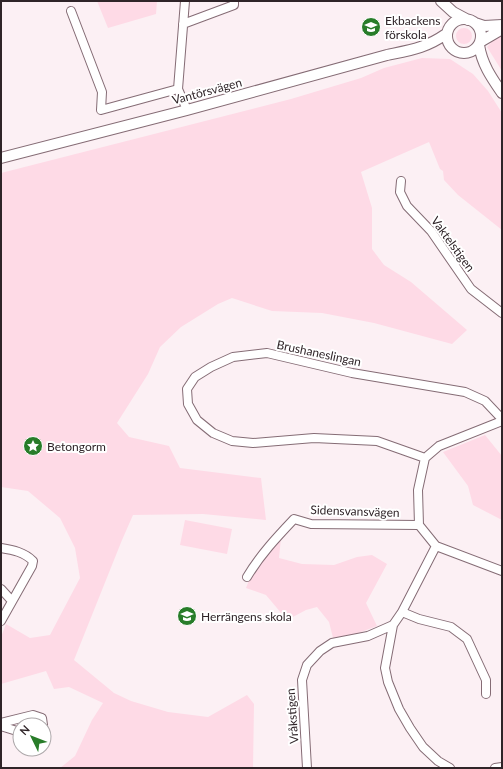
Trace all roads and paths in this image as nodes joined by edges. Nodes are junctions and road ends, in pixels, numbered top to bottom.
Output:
1 (185, 1) edge
2 (234, 1) edge
3 (441, 1) edge
4 (71, 10) dead end
5 (472, 22) junction
6 (183, 24) junction
7 (502, 25) edge
8 (502, 30) edge
9 (447, 32) junction
10 (480, 44) junction
11 (419, 49) junction
12 (458, 52) junction
13 (489, 74) junction
14 (178, 89) junction
15 (502, 93) edge
16 (187, 110) junction
17 (1, 158) edge
18 (401, 181) dead end
19 (502, 313) edge
20 (502, 420) edge
21 (425, 458) junction
22 (419, 525) junction
23 (436, 546) junction
24 (1, 548) edge
25 (502, 571) edge
26 (247, 578) dead end
27 (1, 589) edge
28 (12, 601) junction
29 (402, 612) junction
30 (1, 621) edge
31 (393, 625) junction
32 (486, 694) dead end
33 (26, 717) edge
34 (39, 717) edge
35 (12, 721) edge
36 (1, 724) edge
37 (12, 729) edge
38 (502, 767) edge
39 (307, 768) edge
40 (450, 768) edge
41 (495, 768) edge

1 - 6 street
2 - 6 street
3 - 5 street
3 - 9 street
4 - 14 street
5 - 7 street
5 - 9 street
5 - 10 street
6 - 14 street
8 - 10 street
9 - 11 street, Vantörsvägen
9 - 12 street
10 - 12 street
10 - 13 street
11 - 12 street, Vantörsvägen
11 - 16 street, Vantörsvägen
12 - 13 street
13 - 15 street
14 - 16 street
16 - 17 street, Vantörsvägen
18 - 19 street, Vaktelstigen
20 - 21 street
20 - 21 street, Brushaneslingan
21 - 22 street
22 - 23 street
22 - 26 street, Sidensvansvägen
23 - 25 street
23 - 29 street
24 - 28 street
27 - 28 street
28 - 30 street
29 - 31 street
29 - 32 street
31 - 39 street, Vråkstigen
31 - 40 street
33 - 34 street
35 - 36 street
36 - 37 street
38 - 41 street

